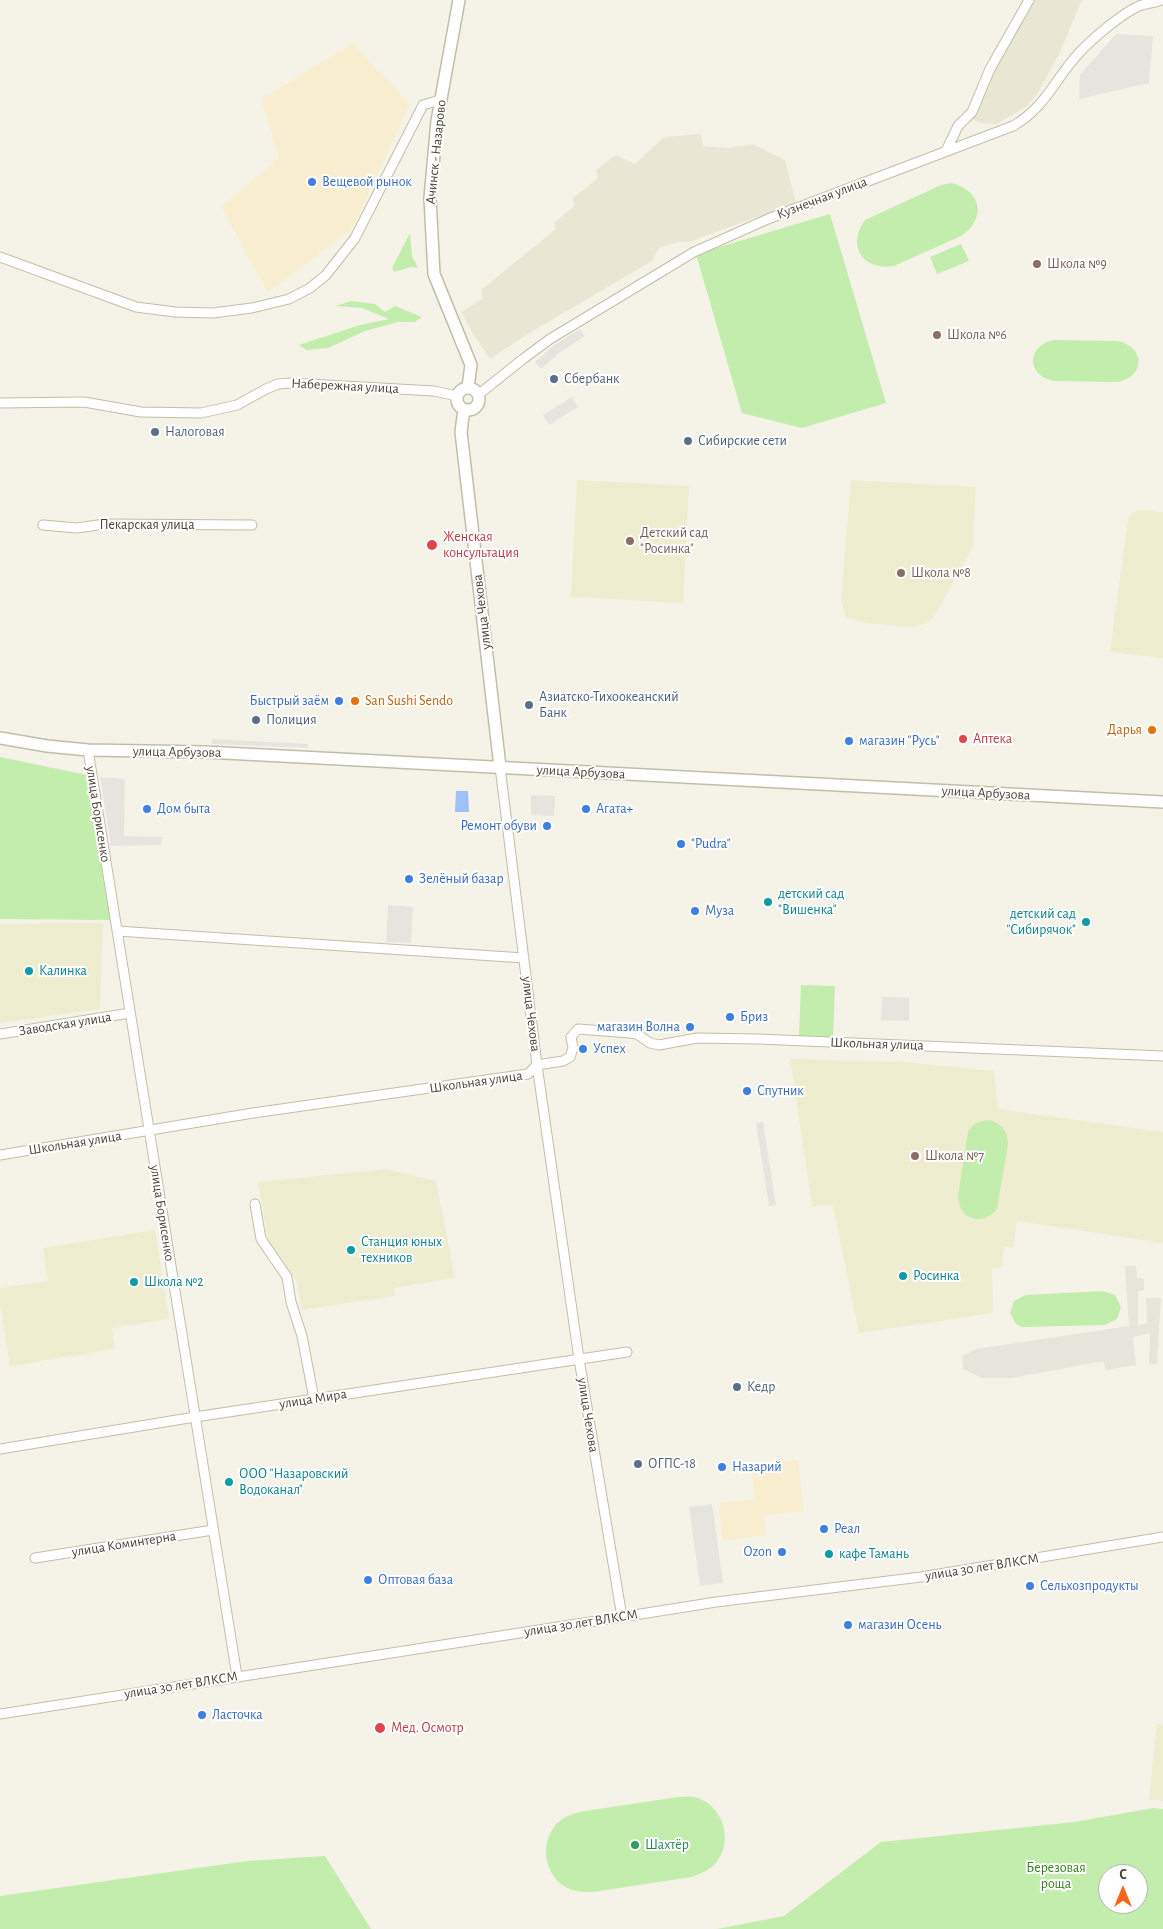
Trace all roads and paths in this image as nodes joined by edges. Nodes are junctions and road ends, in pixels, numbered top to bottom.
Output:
1 (459, 0) edge
2 (1029, 0) edge
3 (1159, 1) edge
4 (440, 100) junction
5 (946, 150) junction
6 (0, 257) edge
7 (468, 387) junction
8 (478, 395) junction
9 (457, 396) junction
10 (0, 403) edge
11 (464, 409) junction
12 (43, 525) dead end
13 (252, 525) dead end
14 (0, 738) edge
15 (88, 750) junction
16 (500, 767) junction
17 (1163, 802) edge
18 (117, 931) junction
19 (524, 958) junction
20 (130, 1014) junction
21 (0, 1034) edge
22 (1161, 1056) edge
23 (538, 1065) junction
24 (149, 1132) junction
25 (0, 1155) edge
26 (255, 1204) dead end
27 (627, 1352) dead end
28 (579, 1359) junction
29 (314, 1399) junction
30 (195, 1417) junction
31 (0, 1449) edge
32 (213, 1530) junction
33 (1163, 1537) edge
34 (35, 1558) dead end
35 (622, 1617) junction
36 (237, 1676) junction
37 (0, 1714) edge

1 - 4 street, Ачинск - Назарово
2 - 5 street
3 - 5 street, Кузнечная улица
4 - 6 street
4 - 7 street, Ачинск - Назарово
5 - 8 street, Кузнечная улица
7 - 8 street
7 - 9 street
8 - 11 street
9 - 10 street, Набережная улица
9 - 11 street
11 - 16 street, улица Чехова
12 - 13 street, Пекарская улица
14 - 15 street, улица Арбузова
15 - 16 street, улица Арбузова
15 - 18 street, улица Борисенко
16 - 17 street, улица Арбузова
16 - 19 street, улица Чехова
18 - 19 street
18 - 20 street, улица Борисенко
19 - 23 street, улица Чехова
20 - 21 street, Заводская улица
20 - 24 street, улица Борисенко
22 - 23 street, Школьная улица
23 - 24 street, Школьная улица
23 - 28 street, улица Чехова
24 - 25 street, Школьная улица
24 - 30 street, улица Борисенко
26 - 29 street
27 - 28 street, улица Мира
28 - 29 street, улица Мира
28 - 35 street, улица Чехова
29 - 30 street, улица Мира
30 - 31 street, улица Мира
30 - 32 street, улица Борисенко
32 - 34 street, улица Коминтерна
32 - 36 street, улица Борисенко
33 - 35 street, улица 30 лет ВЛКСМ
35 - 36 street, улица 30 лет ВЛКСМ
36 - 37 street, улица 30 лет ВЛКСМ

